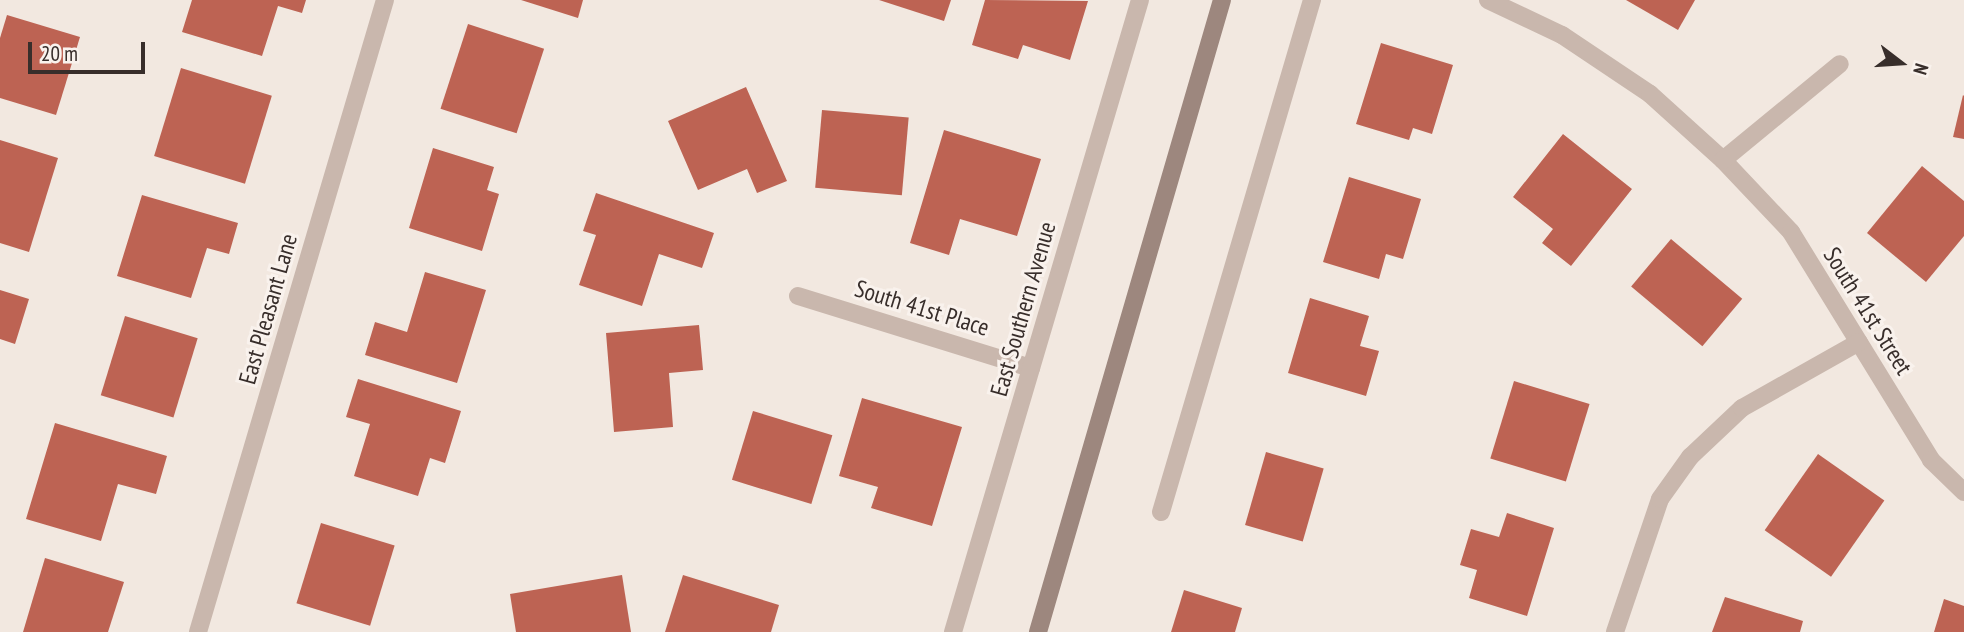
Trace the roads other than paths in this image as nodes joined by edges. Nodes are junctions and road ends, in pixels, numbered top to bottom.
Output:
1 (385, 0) edge
2 (1140, 0) edge
3 (1222, 0) edge
4 (1312, 0) edge
5 (1488, 0) edge
6 (1840, 64) dead end
7 (1723, 160) junction
8 (797, 296) dead end
9 (1858, 342) junction
10 (1031, 368) junction
11 (1964, 492) edge
12 (1161, 512) dead end
13 (198, 632) edge
14 (953, 632) edge
15 (1038, 632) edge
16 (1615, 632) edge

1 - 13 street, East Pleasant Lane
2 - 10 street, East Southern Avenue
3 - 15 main road
4 - 12 street
5 - 7 street, South 41st Street
6 - 7 street
7 - 9 street, South 41st Street
8 - 10 street, South 41st Place
9 - 11 street, South 41st Street
9 - 16 street
10 - 14 street, East Southern Avenue

